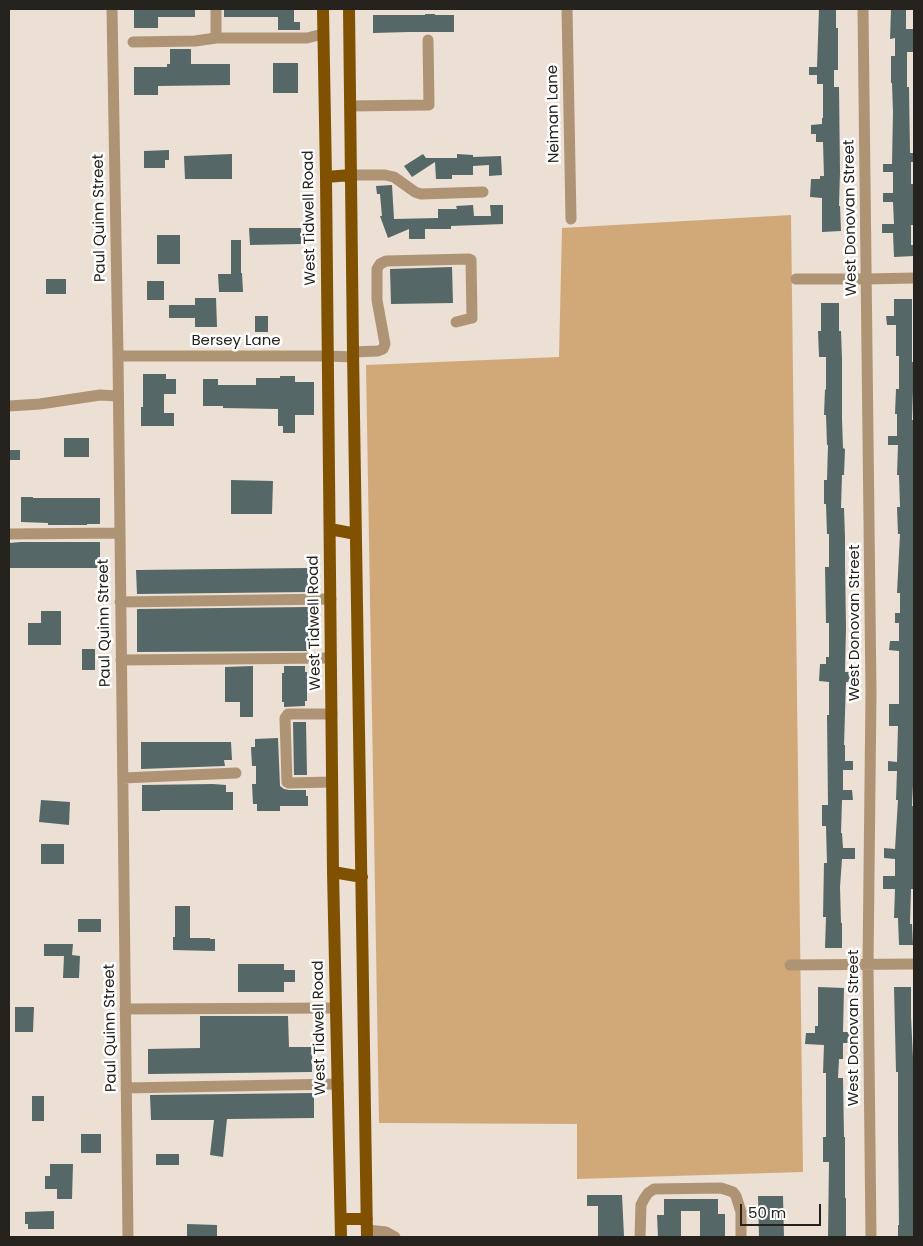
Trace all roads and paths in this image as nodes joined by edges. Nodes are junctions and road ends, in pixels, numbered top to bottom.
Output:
1 (112, 9) edge
2 (216, 9) edge
3 (323, 9) edge
4 (349, 9) edge
5 (567, 9) edge
6 (863, 9) edge
7 (323, 34) junction
8 (216, 38) junction
9 (428, 40) dead end
10 (133, 42) dead end
11 (350, 106) junction
12 (351, 175) junction
13 (326, 177) junction
14 (483, 192) dead end
15 (571, 219) dead end
16 (914, 278) edge
17 (796, 279) dead end
18 (867, 279) junction
19 (456, 322) dead end
20 (353, 354) junction
21 (118, 356) junction
22 (328, 356) junction
23 (118, 396) junction
24 (9, 406) edge
25 (330, 528) junction
26 (119, 533) junction
27 (9, 534) edge
28 (356, 534) junction
29 (331, 599) junction
30 (120, 602) junction
31 (331, 658) junction
32 (121, 660) junction
33 (332, 714) junction
34 (236, 773) dead end
35 (123, 778) junction
36 (332, 782) junction
37 (333, 872) junction
38 (362, 877) junction
39 (914, 964) edge
40 (868, 965) junction
41 (790, 966) dead end
42 (336, 1008) junction
43 (125, 1009) junction
44 (338, 1084) junction
45 (126, 1088) junction
46 (340, 1219) junction
47 (367, 1229) edge
48 (128, 1237) edge
49 (341, 1237) edge
50 (395, 1237) edge
51 (640, 1237) edge
52 (742, 1237) edge
53 (871, 1237) edge

1 - 21 street, Paul Quinn Street
2 - 8 street
3 - 7 main road, West Tidwell Road
4 - 11 main road
5 - 15 street, Neiman Lane
6 - 18 street, West Donovan Street
7 - 8 street
7 - 13 main road, West Tidwell Road
8 - 10 street
9 - 11 street
11 - 12 main road
12 - 13 main road
12 - 14 street
12 - 20 main road
13 - 22 main road, West Tidwell Road
16 - 18 street
17 - 18 street
18 - 40 street, West Donovan Street
19 - 20 street, Bersey Lane
20 - 22 street, Bersey Lane
20 - 28 main road
21 - 22 street, Bersey Lane
21 - 23 street, Paul Quinn Street
22 - 25 main road, West Tidwell Road
23 - 24 street
23 - 26 street, Paul Quinn Street
25 - 28 main road
25 - 29 main road, West Tidwell Road
26 - 27 street
26 - 30 street, Paul Quinn Street
28 - 38 main road
29 - 30 street
29 - 31 main road, West Tidwell Road
30 - 32 street, Paul Quinn Street
31 - 32 street
31 - 33 main road, West Tidwell Road
32 - 35 street, Paul Quinn Street
33 - 36 main road, West Tidwell Road
33 - 36 street
34 - 35 street
35 - 43 street, Paul Quinn Street
36 - 37 main road, West Tidwell Road
37 - 38 main road
37 - 42 main road, West Tidwell Road
38 - 47 main road
39 - 40 street
40 - 41 street
40 - 53 street, West Donovan Street
42 - 43 street
42 - 44 main road, West Tidwell Road
43 - 45 street, Paul Quinn Street
44 - 45 street
44 - 46 main road, West Tidwell Road
45 - 48 street, Paul Quinn Street
46 - 47 main road
46 - 49 main road, West Tidwell Road
47 - 50 street
51 - 52 street

